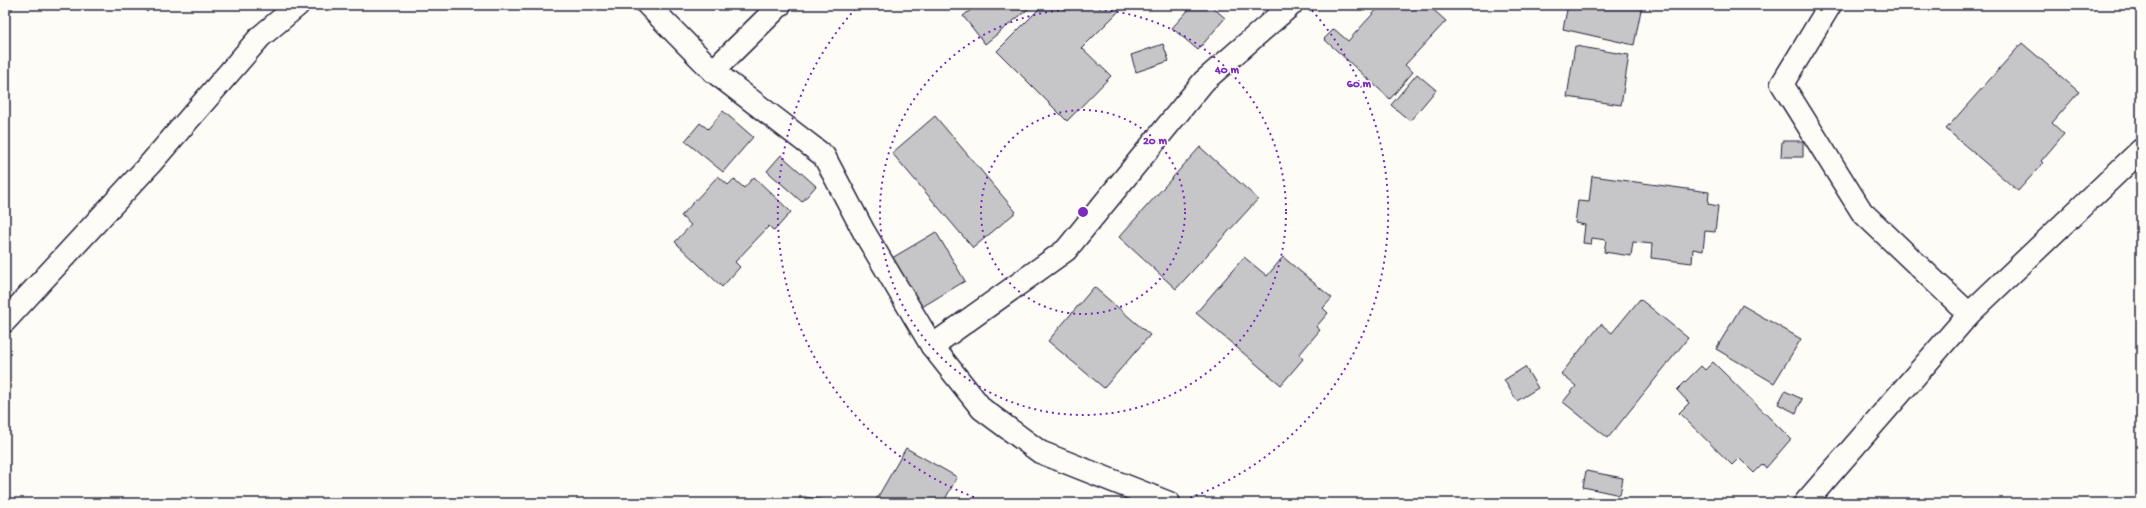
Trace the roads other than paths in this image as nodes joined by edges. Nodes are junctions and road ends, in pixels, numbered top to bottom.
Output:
1 (298, 5) edge
2 (648, 5) edge
3 (780, 5) edge
4 (1291, 5) edge
5 (1830, 5) edge
6 (713, 70) junction
7 (2141, 150) edge
8 (8, 313) edge
9 (1969, 314) junction
10 (932, 346) junction
11 (1169, 503) edge
12 (1805, 503) edge

1 - 8 street
2 - 6 street
3 - 6 street
4 - 10 street
5 - 9 street
6 - 10 street
7 - 9 street
9 - 12 street
10 - 11 street

